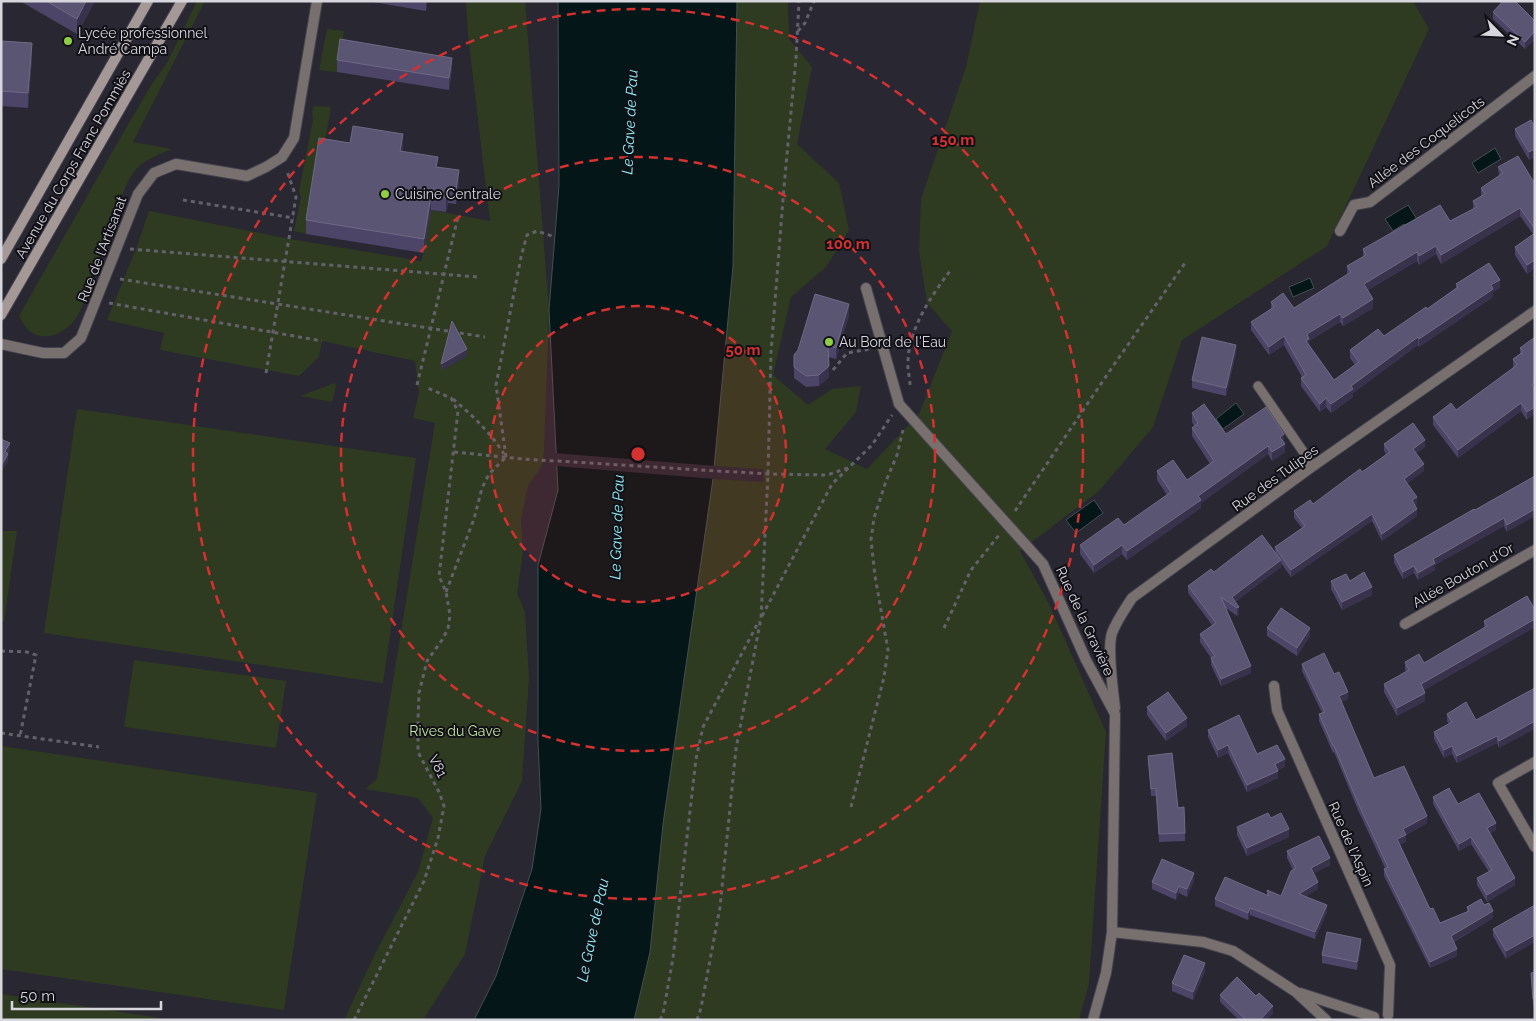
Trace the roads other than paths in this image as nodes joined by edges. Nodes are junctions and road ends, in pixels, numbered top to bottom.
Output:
1 (148, 1) edge
2 (182, 1) edge
3 (317, 1) edge
4 (1535, 76) edge
5 (1340, 231) dead end
6 (1, 259) edge
7 (866, 288) dead end
8 (1535, 311) edge
9 (1, 315) edge
10 (1, 344) edge
11 (1258, 386) dead end
12 (1313, 466) junction
13 (1535, 550) edge
14 (1405, 624) dead end
15 (1274, 686) dead end
16 (1115, 714) junction
17 (1535, 762) edge
18 (1535, 848) edge
19 (1112, 932) junction
20 (1296, 992) junction
21 (1388, 1016) junction
22 (1371, 1018) edge
23 (1093, 1020) edge
24 (1326, 1020) edge
25 (1398, 1020) edge

1 - 6 main road, Avenue du Corps Franc Pommiès
2 - 9 main road, Avenue du Corps Franc Pommiès
3 - 10 street, Rue de l'Artisanat
4 - 5 street, Allée des Coquelicots
7 - 16 street, Rue de la Gravière
8 - 12 street, Rue des Tulipes
11 - 12 lane
12 - 16 street, Rue des Tulipes
13 - 14 street, Allée Bouton d'Or
15 - 21 street, Rue de l'Aspin
16 - 19 street, Rue de la Gravière
17 - 18 street
19 - 20 street
19 - 23 street, Rue de la Gravière
20 - 22 street
20 - 24 street
21 - 22 street
21 - 25 street

